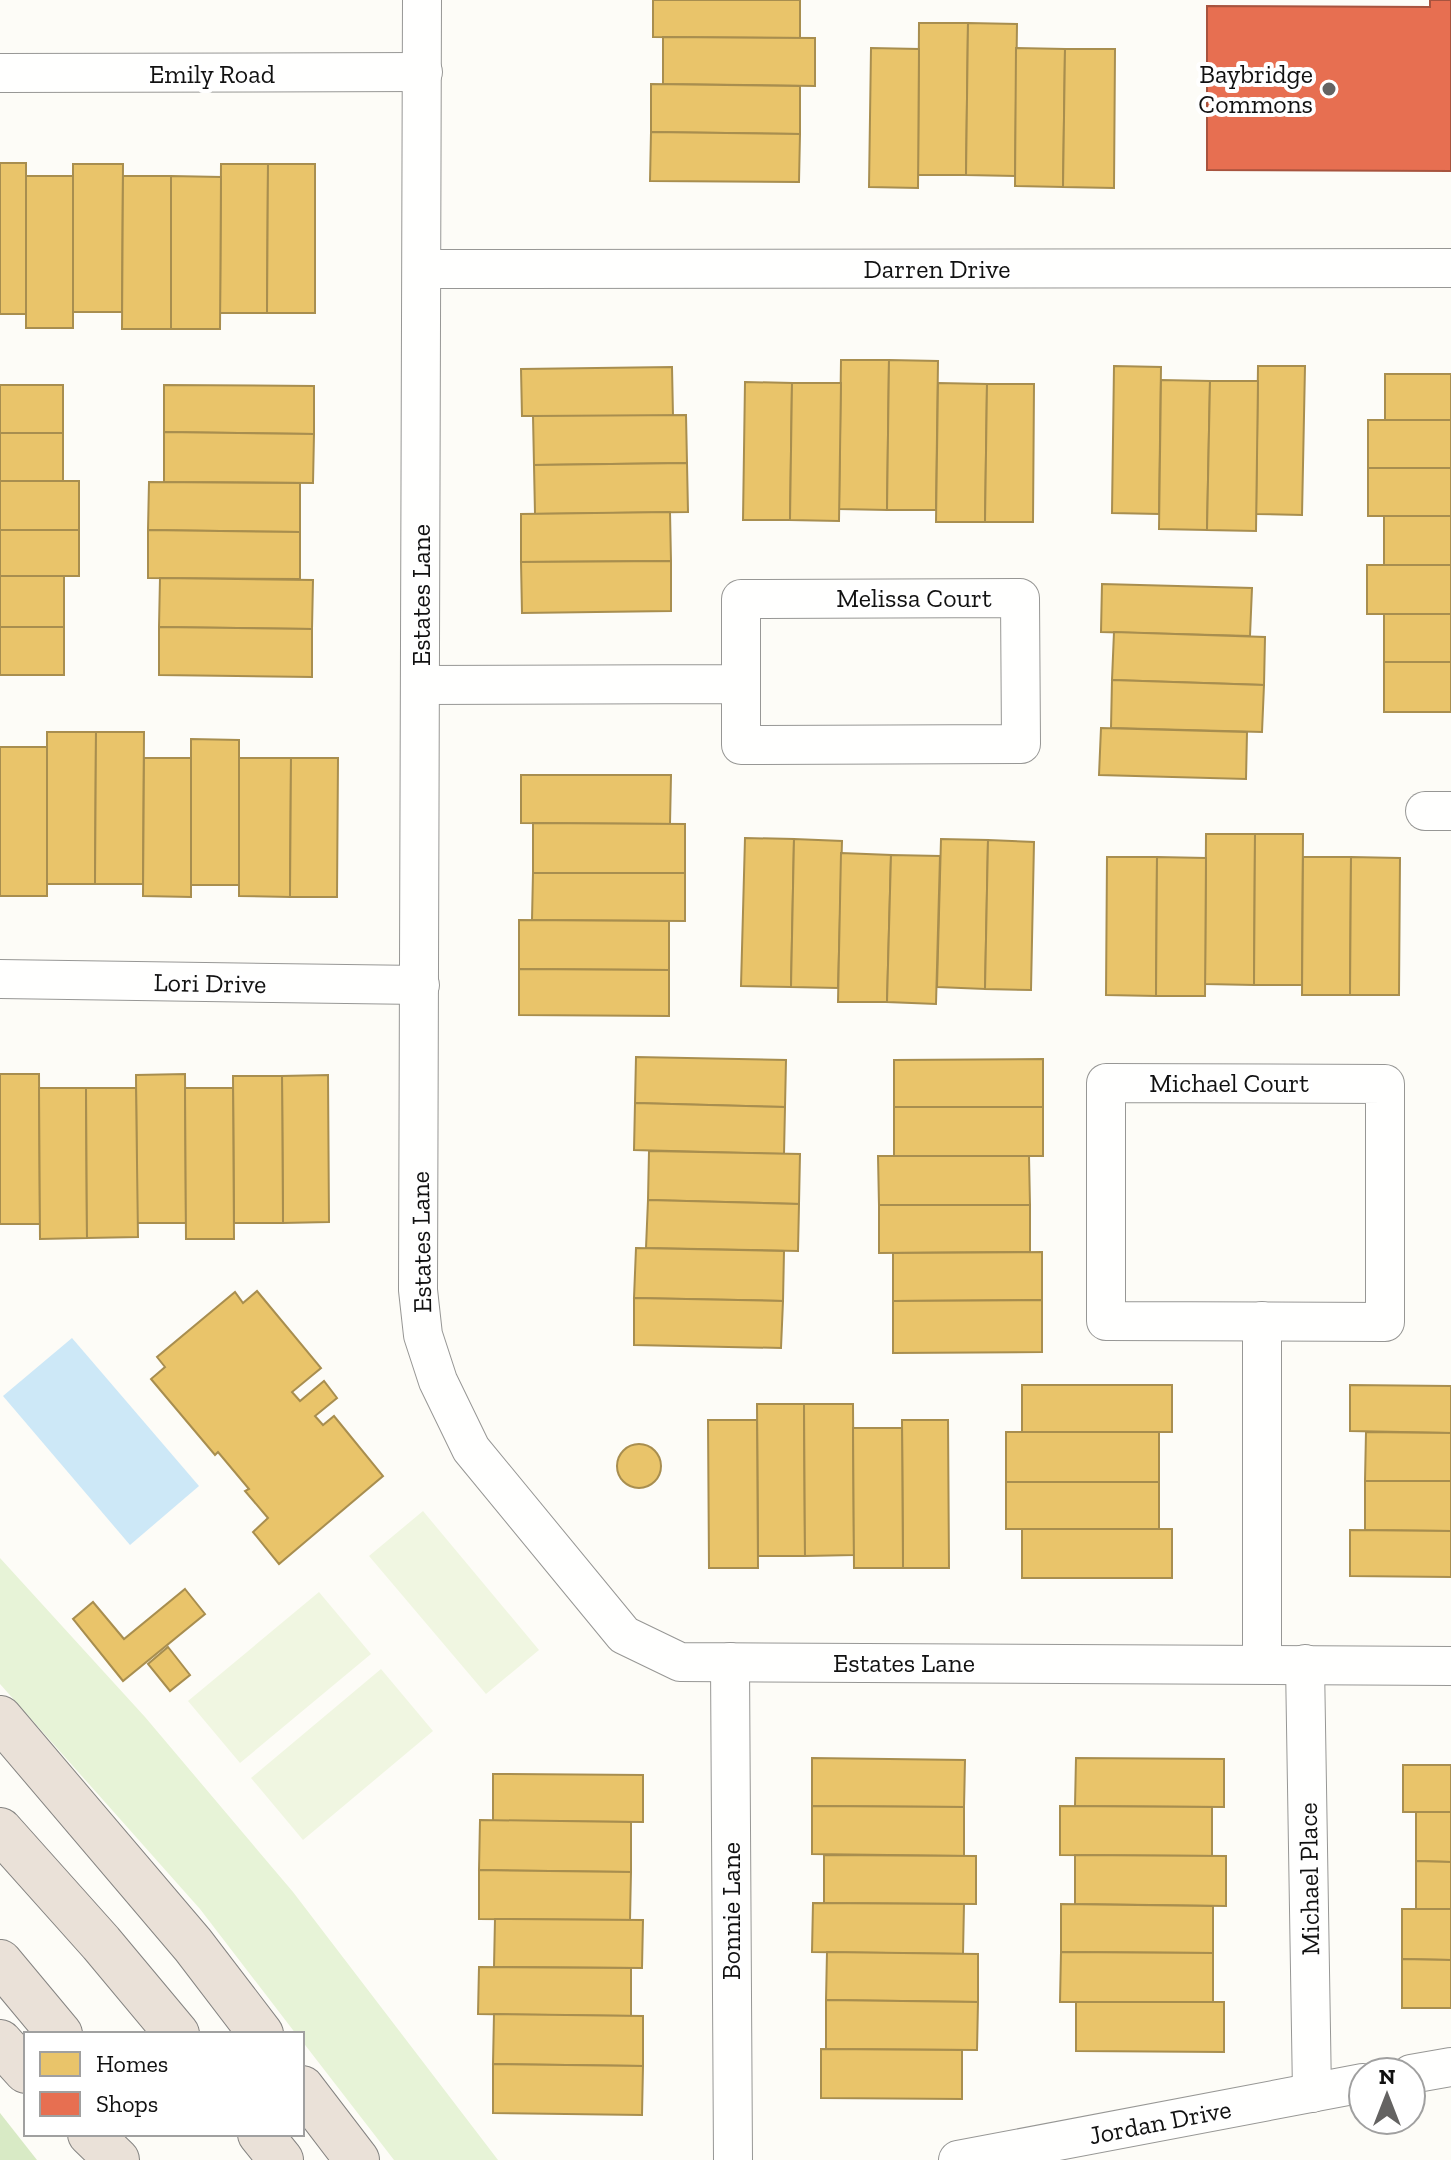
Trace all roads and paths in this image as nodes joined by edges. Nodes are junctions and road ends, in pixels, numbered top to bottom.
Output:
1 (422, 0) edge
2 (423, 72) junction
3 (0, 73) edge
4 (1451, 268) edge
5 (423, 269) junction
6 (741, 684) junction
7 (421, 685) junction
8 (0, 979) edge
9 (420, 985) junction
10 (1262, 1321) junction
11 (730, 1662) junction
12 (1262, 1663) junction
13 (1305, 1664) junction
14 (1451, 1666) edge
15 (0, 1718) edge
16 (0, 1830) edge
17 (0, 1962) edge
18 (58, 2032) edge
19 (175, 2032) edge
20 (259, 2032) edge
21 (0, 2042) edge
22 (1451, 2067) edge
23 (24, 2069) edge
24 (1427, 2071) edge
25 (1347, 2086) edge
26 (304, 2091) edge
27 (1312, 2093) junction
28 (92, 2136) edge
29 (116, 2136) edge
30 (262, 2136) edge
31 (117, 2160) edge
32 (129, 2160) edge
33 (281, 2160) edge
34 (357, 2160) edge
35 (733, 2160) edge
36 (958, 2160) edge

1 - 2 street, Estates Lane
2 - 3 street, Emily Road
2 - 5 street, Estates Lane
4 - 5 street, Darren Drive
5 - 7 street, Estates Lane
6 - 6 street, Melissa Court
6 - 7 street
7 - 9 street, Estates Lane
8 - 9 street, Lori Drive
9 - 11 street, Estates Lane
10 - 10 street, Michael Court
10 - 12 street
11 - 12 street, Estates Lane
11 - 35 street, Bonnie Lane
12 - 13 street, Estates Lane
13 - 14 street, Estates Lane
13 - 27 street, Michael Place
15 - 20 highway
16 - 19 highway
17 - 18 highway
21 - 23 highway
22 - 24 street
25 - 27 street, Jordan Drive
26 - 34 highway
27 - 36 street, Jordan Drive
28 - 31 highway
29 - 32 highway
30 - 33 highway

